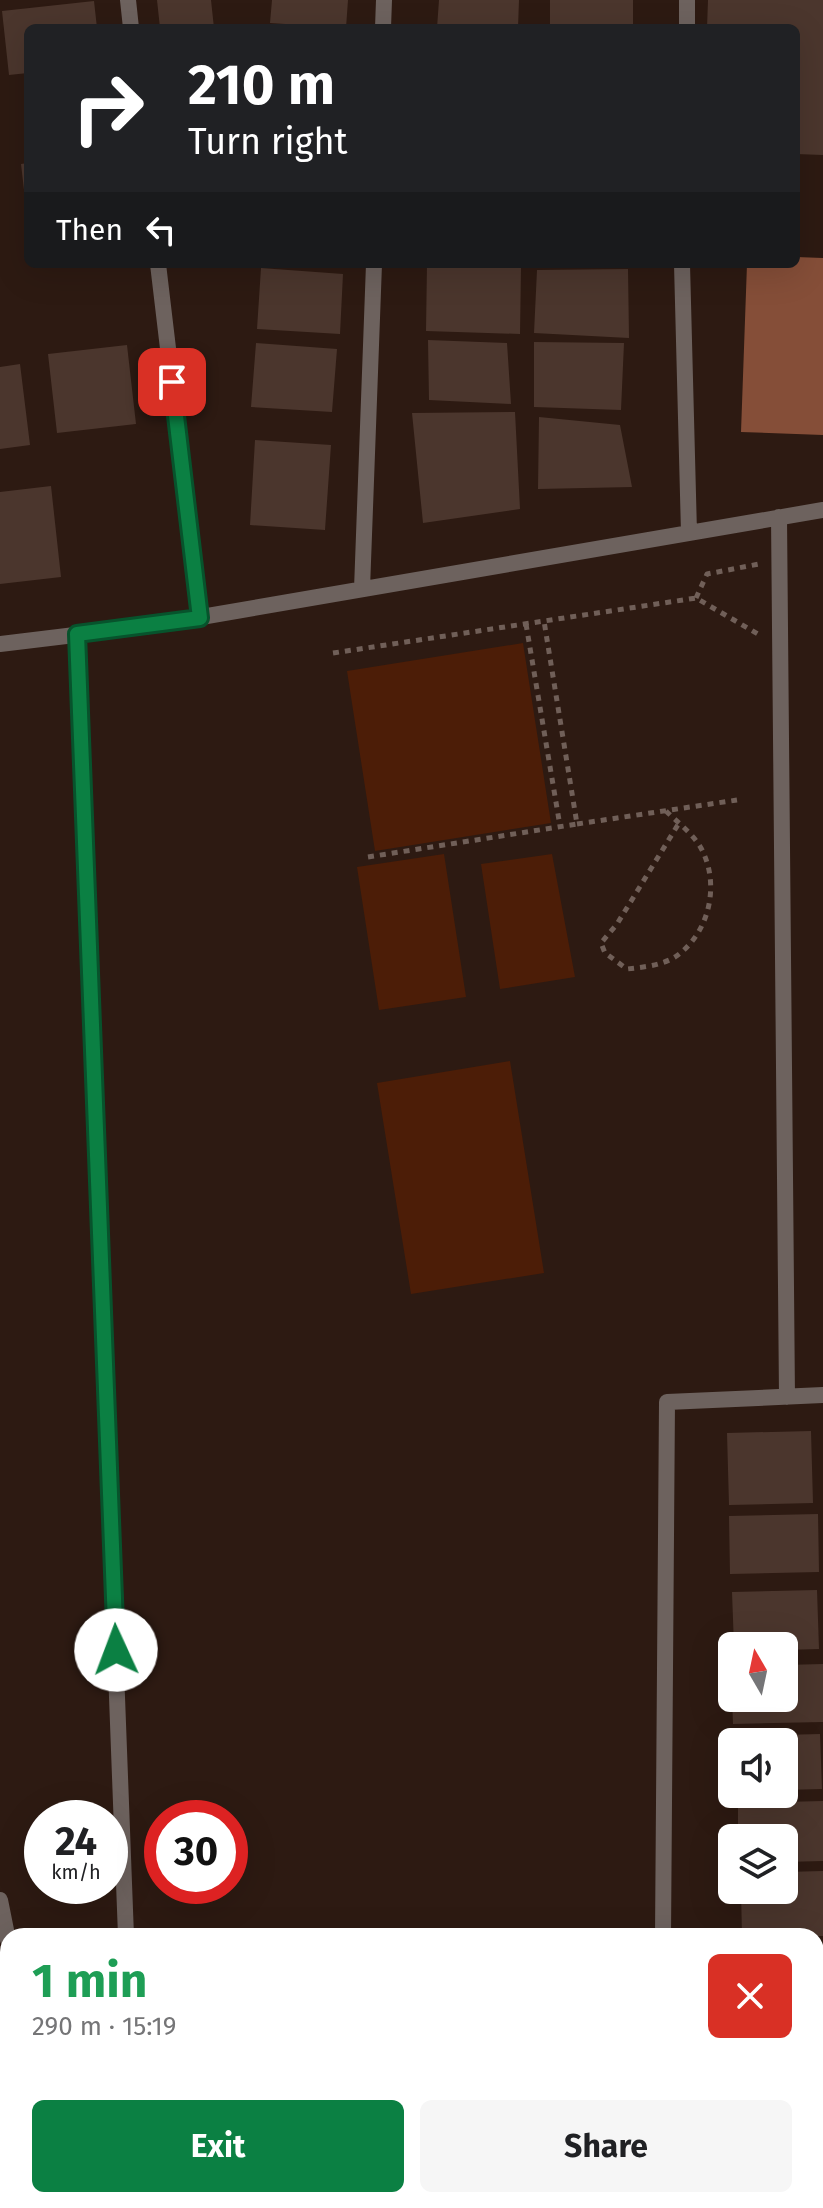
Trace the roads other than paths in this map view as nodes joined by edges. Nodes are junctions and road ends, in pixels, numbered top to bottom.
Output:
1 (128, 0) edge
2 (384, 0) edge
3 (687, 0) edge
4 (131, 24) edge
5 (383, 24) edge
6 (687, 24) edge
7 (158, 268) edge
8 (374, 268) edge
9 (682, 268) edge
10 (823, 510) edge
11 (779, 517) junction
12 (689, 533) junction
13 (362, 589) junction
14 (200, 618) junction
15 (77, 634) junction
16 (0, 644) edge
17 (823, 1395) edge
18 (787, 1397) junction
19 (0, 1900) edge
20 (6, 1928) edge
21 (126, 1928) edge
22 (663, 1928) edge

1 - 4 street
2 - 5 street
3 - 6 street
7 - 14 street
8 - 13 street
9 - 12 street
10 - 11 street
11 - 12 street
11 - 18 street
12 - 13 street
13 - 14 street
14 - 15 street
15 - 16 street
15 - 21 street
17 - 18 street
18 - 22 street
19 - 20 street

